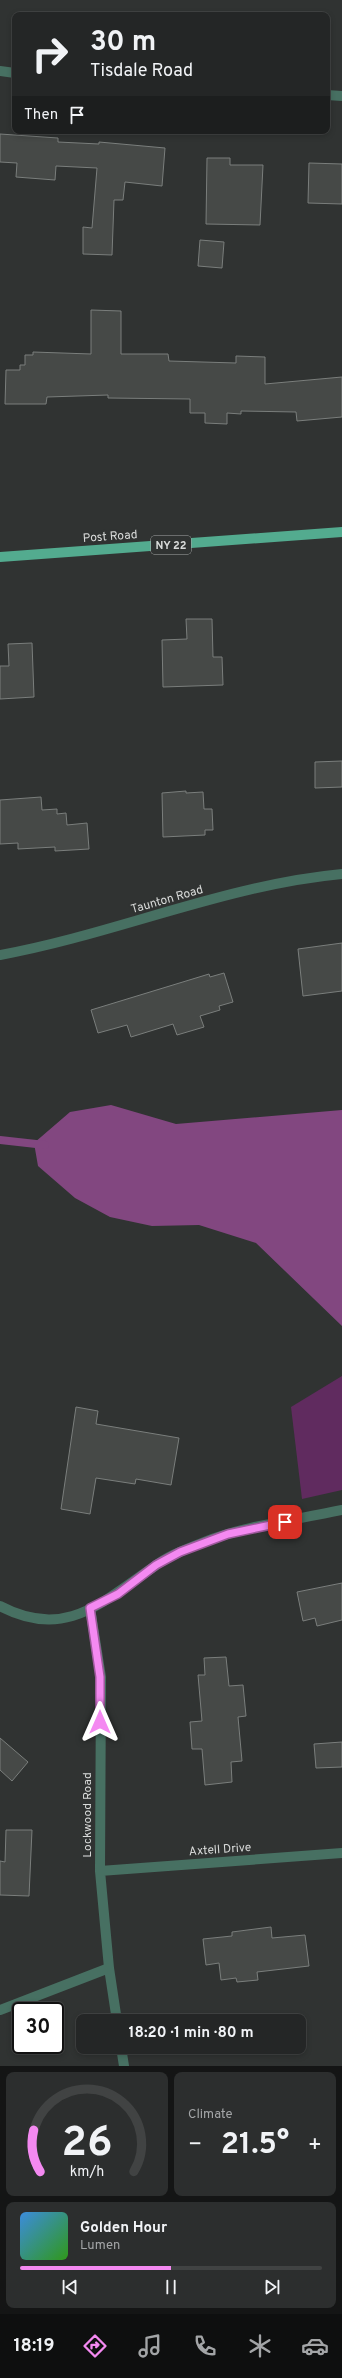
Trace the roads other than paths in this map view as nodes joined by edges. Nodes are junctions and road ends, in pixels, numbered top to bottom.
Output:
1 (0, 71) edge
2 (12, 73) edge
3 (330, 95) edge
4 (342, 96) edge
5 (342, 532) edge
6 (0, 557) edge
7 (342, 874) edge
8 (0, 955) edge
9 (342, 1510) edge
10 (0, 1606) edge
11 (90, 1608) junction
12 (342, 1853) edge
13 (100, 1871) junction
14 (109, 1968) junction
15 (0, 2010) edge
16 (116, 2014) edge
17 (122, 2054) edge
18 (124, 2066) edge

1 - 2 street
3 - 4 street
5 - 6 main road, Post Road / NY 22
7 - 8 street, Taunton Road
9 - 11 street
10 - 11 street
11 - 13 street, Lockwood Road
12 - 13 street, Axtell Drive
13 - 14 street, Lockwood Road
14 - 15 street
14 - 16 street, Lockwood Road
17 - 18 street

